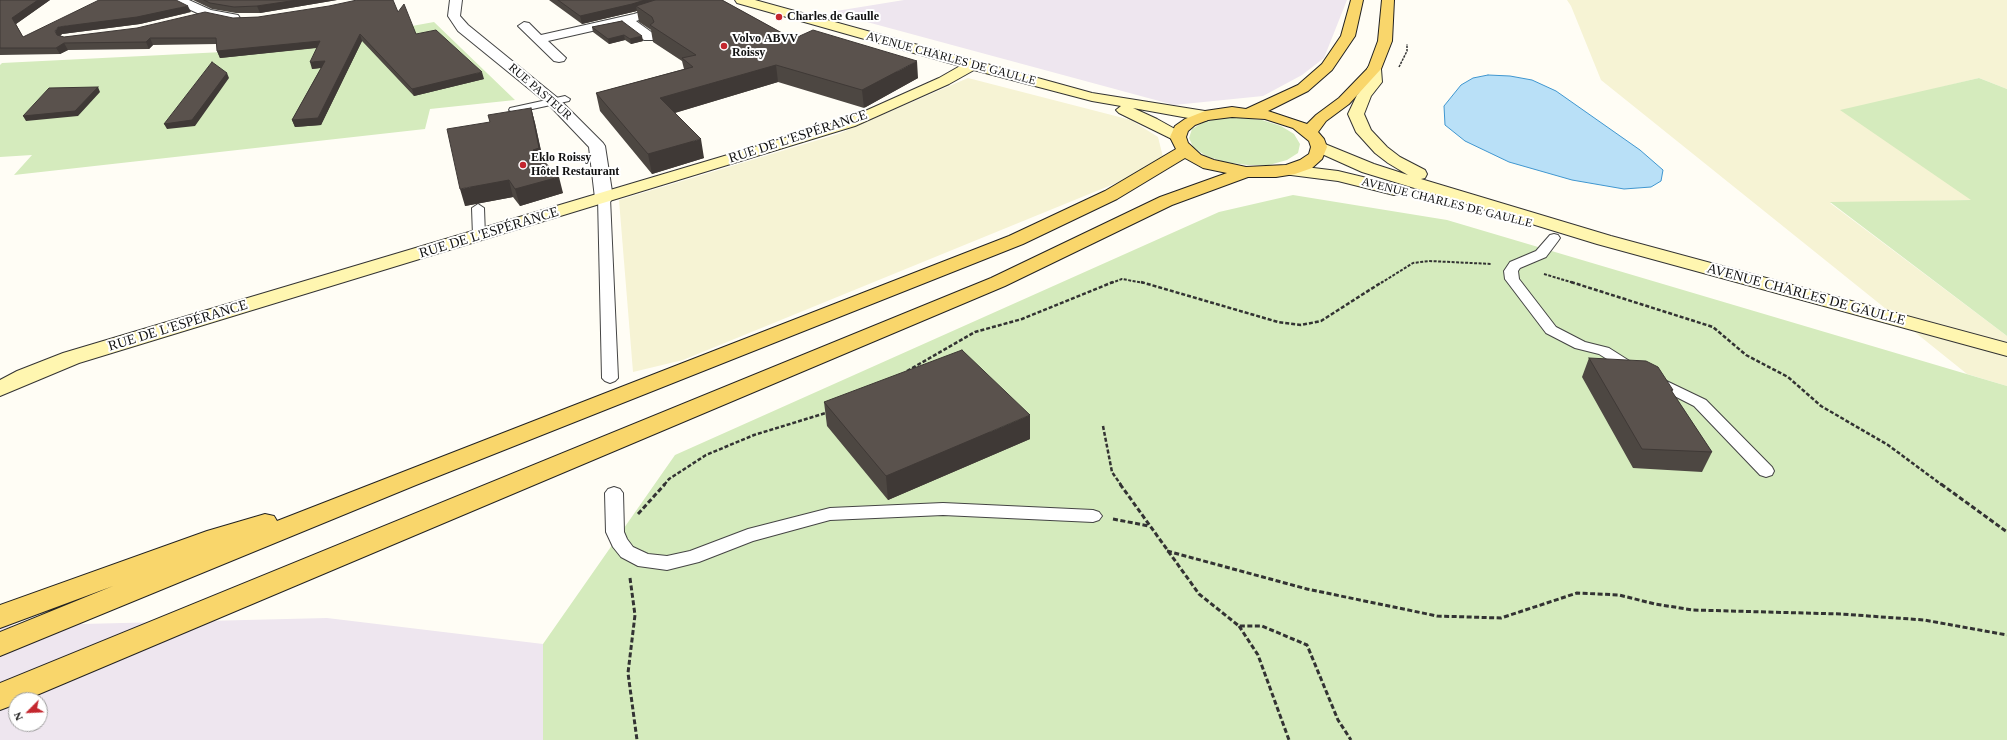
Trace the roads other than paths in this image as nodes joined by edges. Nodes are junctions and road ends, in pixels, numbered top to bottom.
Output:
1 (179, 0) edge
2 (456, 0) edge
3 (689, 0) edge
4 (741, 0) edge
5 (1357, 0) edge
6 (1388, 0) edge
7 (208, 13) junction
8 (244, 18) edge
9 (185, 19) edge
10 (569, 20) edge
11 (626, 20) junction
12 (524, 26) dead end
13 (582, 30) junction
14 (649, 37) edge
15 (539, 39) junction
16 (559, 58) dead end
17 (973, 65) junction
18 (1374, 69) junction
19 (1092, 96) junction
20 (559, 100) junction
21 (514, 110) edge
22 (1249, 113) junction
23 (1205, 116) junction
24 (1309, 132) junction
25 (1182, 144) junction
26 (1319, 147) junction
27 (1289, 170) junction
28 (1246, 172) junction
29 (604, 198) junction
30 (478, 208) dead end
31 (479, 236) junction
32 (1554, 238) dead end
33 (1604, 240) junction
34 (2007, 350) edge
35 (610, 378) dead end
36 (0, 389) edge
37 (1766, 471) dead end
38 (407, 479) junction
39 (614, 493) dead end
40 (1093, 516) road end
41 (0, 617) edge
42 (0, 644) edge
43 (0, 696) edge

1 - 7 street
2 - 20 street, RUE PASTEUR
3 - 11 street
4 - 17 main road, AVENUE CHARLES DE GAULLE
5 - 22 main road
6 - 18 main road
7 - 8 street
7 - 9 street
10 - 13 street
11 - 13 street
11 - 14 street
12 - 15 street
13 - 15 street
15 - 16 street
17 - 19 main road, AVENUE CHARLES DE GAULLE
17 - 29 main road, RUE DE L'ESPÉRANCE
18 - 24 main road
18 - 33 main road
19 - 23 main road, AVENUE CHARLES DE GAULLE
19 - 25 main road, AVENUE CHARLES DE GAULLE
20 - 21 lane
20 - 29 street, RUE PASTEUR
22 - 23 main road
22 - 24 main road
23 - 25 main road
24 - 26 main road
25 - 28 main road
25 - 38 main road
26 - 27 main road
26 - 33 main road, AVENUE CHARLES DE GAULLE
27 - 28 main road
27 - 33 main road, AVENUE CHARLES DE GAULLE
28 - 43 main road
29 - 31 main road, RUE DE L'ESPÉRANCE
29 - 35 lane
30 - 31 lane
31 - 36 main road, RUE DE L'ESPÉRANCE
32 - 37 lane
33 - 34 main road, AVENUE CHARLES DE GAULLE
38 - 41 main road
38 - 42 main road
39 - 40 lane

